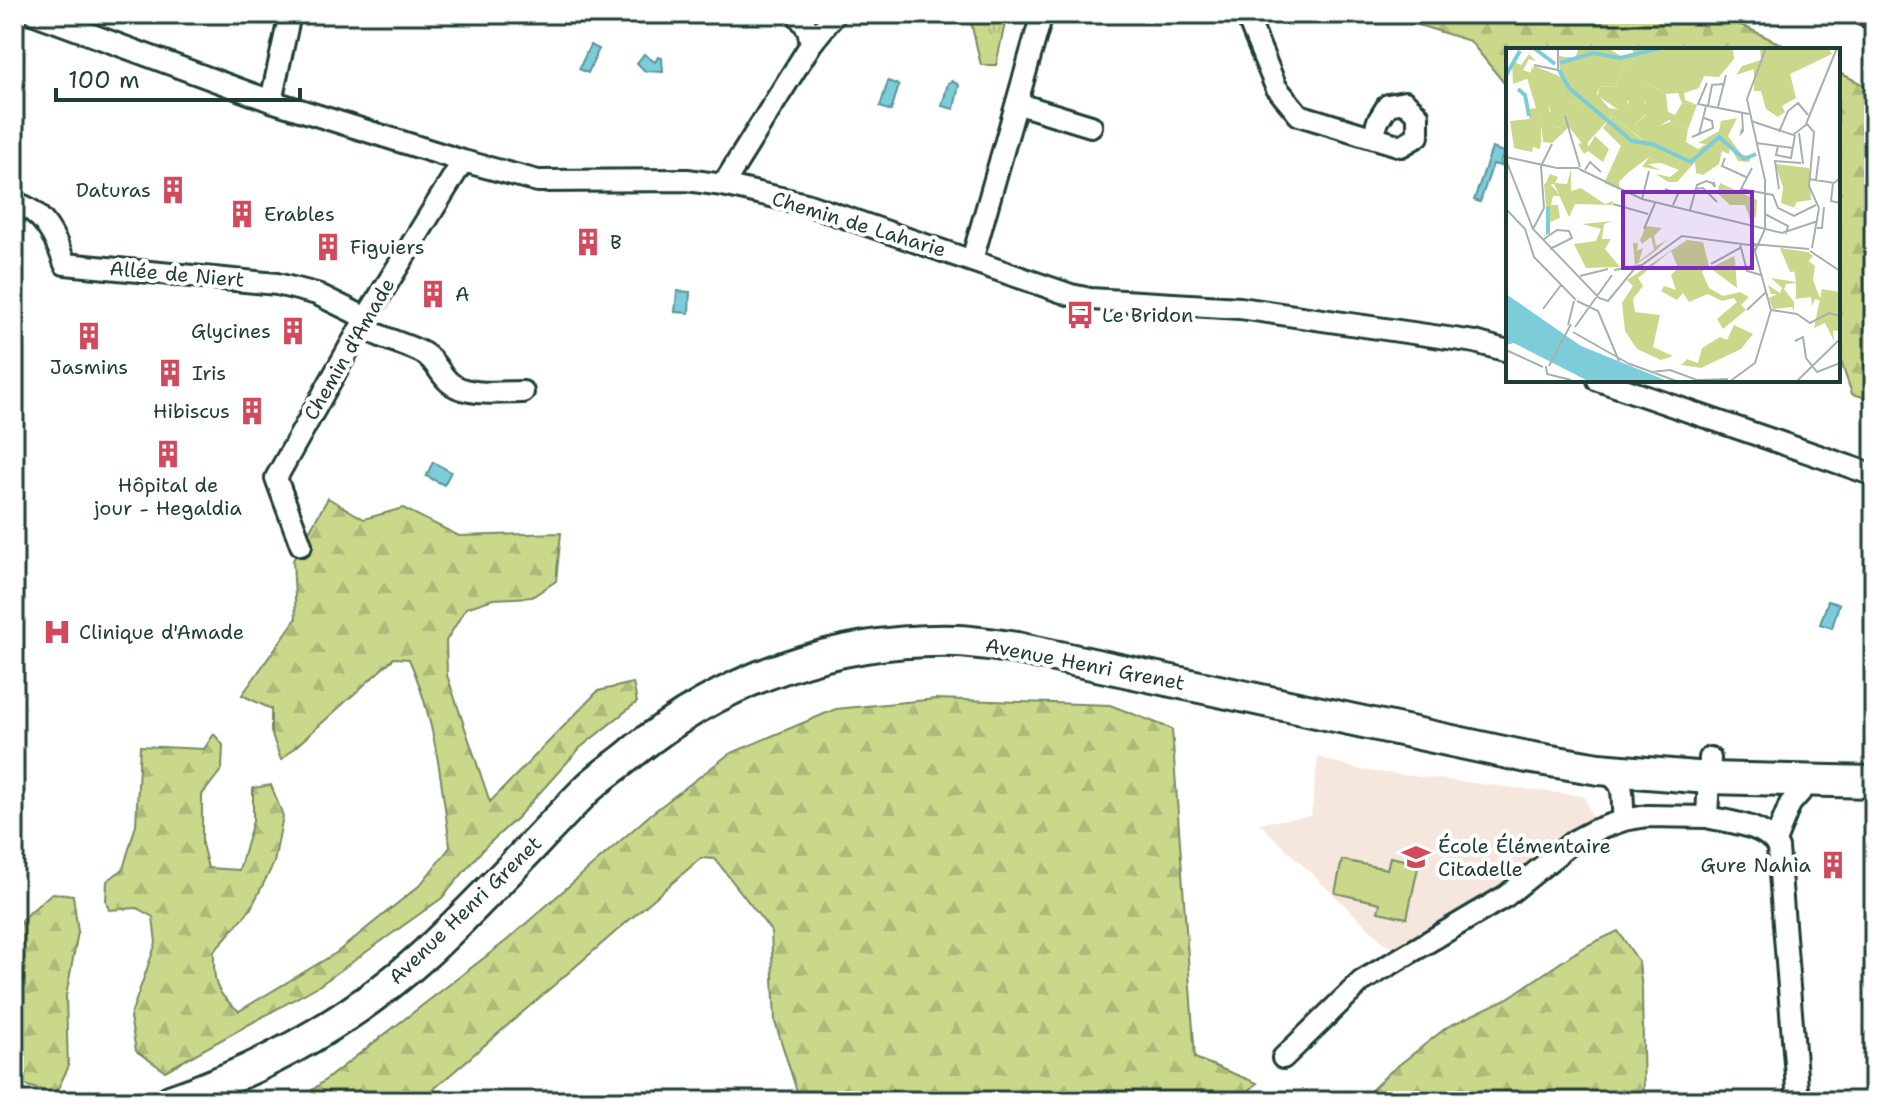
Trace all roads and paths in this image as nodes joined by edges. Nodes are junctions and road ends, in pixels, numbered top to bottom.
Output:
1 (35, 14) edge
2 (290, 14) edge
3 (797, 14) edge
4 (835, 14) edge
5 (1042, 14) edge
6 (1246, 14) edge
7 (1862, 14) edge
8 (1874, 19) edge
9 (811, 44) junction
10 (271, 101) junction
11 (1019, 104) junction
12 (1091, 126) dead end
13 (1373, 137) dead end
14 (463, 161) junction
15 (723, 185) junction
16 (14, 203) edge
17 (972, 260) junction
18 (363, 322) junction
19 (1506, 350) edge
20 (1604, 382) edge
21 (523, 392) dead end
22 (1874, 475) edge
23 (301, 545) dead end
24 (1481, 746) junction
25 (618, 764) junction
26 (1874, 765) edge
27 (1709, 768) junction
28 (1599, 769) junction
29 (1811, 780) junction
30 (1874, 782) edge
31 (1707, 817) junction
32 (1624, 820) junction
33 (1775, 841) junction
34 (1283, 1058) dead end
35 (170, 1101) edge
36 (214, 1101) edge
37 (1798, 1101) edge

1 - 10 street, Chemin de Laharie
2 - 10 street
3 - 9 street
4 - 9 street
5 - 11 street
6 - 13 street
7 - 8 street
9 - 15 street
10 - 14 street, Chemin de Laharie
11 - 12 street
11 - 17 street
14 - 15 street, Chemin de Laharie
14 - 18 street, Chemin d'Amade
15 - 17 street, Chemin de Laharie
16 - 18 street, Allée de Niert
17 - 19 street, Chemin de Laharie
18 - 21 street
18 - 23 street, Chemin d'Amade
20 - 22 street
24 - 25 main road, Avenue Henri Grenet
24 - 27 main road, Avenue Henri Grenet
24 - 28 main road, Avenue Henri Grenet
25 - 35 main road, Avenue Henri Grenet
25 - 36 main road, Avenue Henri Grenet
26 - 27 main road, Avenue Henri Grenet
27 - 28 main road, Avenue Henri Grenet
27 - 29 main road, Avenue Henri Grenet
27 - 31 street
28 - 32 street
29 - 30 main road, Avenue Henri Grenet
29 - 33 street
31 - 32 street
31 - 33 street
32 - 34 street
33 - 37 street

